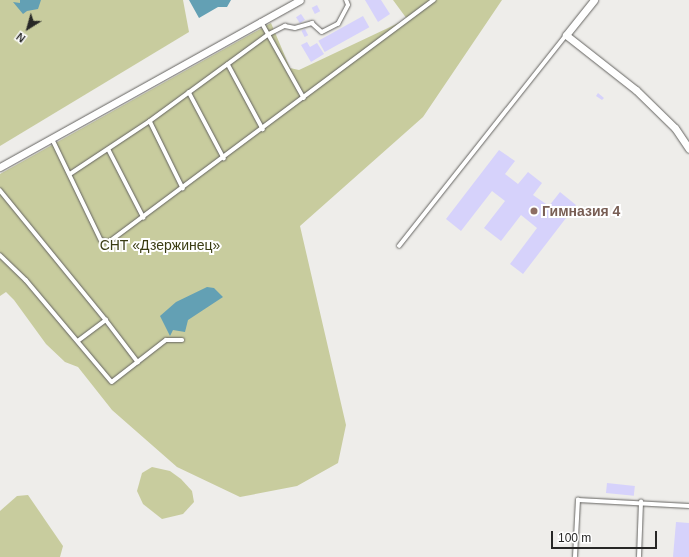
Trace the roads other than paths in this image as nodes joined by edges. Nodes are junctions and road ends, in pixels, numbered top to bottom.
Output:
1 (300, 0) edge
2 (346, 0) edge
3 (434, 0) edge
4 (594, 0) edge
5 (261, 21) junction
6 (269, 34) junction
7 (566, 35) junction
8 (228, 64) junction
9 (189, 92) junction
10 (304, 98) junction
11 (150, 121) junction
12 (263, 129) junction
13 (52, 138) junction
14 (689, 149) edge
15 (109, 150) junction
16 (224, 158) junction
17 (0, 167) edge
18 (70, 174) junction
19 (183, 188) junction
20 (0, 190) edge
21 (144, 218) junction
22 (399, 246) dead end
23 (0, 255) edge
24 (106, 320) junction
25 (182, 340) dead end
26 (78, 341) junction
27 (138, 362) junction
28 (642, 502) junction
29 (689, 506) edge
30 (575, 557) edge
31 (639, 557) edge

1 - 5 street
2 - 6 lane
3 - 10 lane
4 - 7 street
5 - 6 lane
5 - 13 street
6 - 8 lane
6 - 10 lane
7 - 14 street
7 - 22 lane
8 - 9 lane
8 - 12 lane
9 - 11 lane
9 - 16 lane
10 - 12 lane
11 - 15 lane
11 - 19 lane
12 - 16 lane
13 - 17 street
13 - 18 lane
15 - 18 lane
15 - 21 lane
16 - 19 lane
18 - 21 lane
19 - 21 lane
20 - 24 lane
23 - 26 lane
24 - 26 lane
24 - 27 lane
25 - 27 lane
26 - 27 lane
28 - 29 lane
28 - 30 lane
28 - 31 lane

